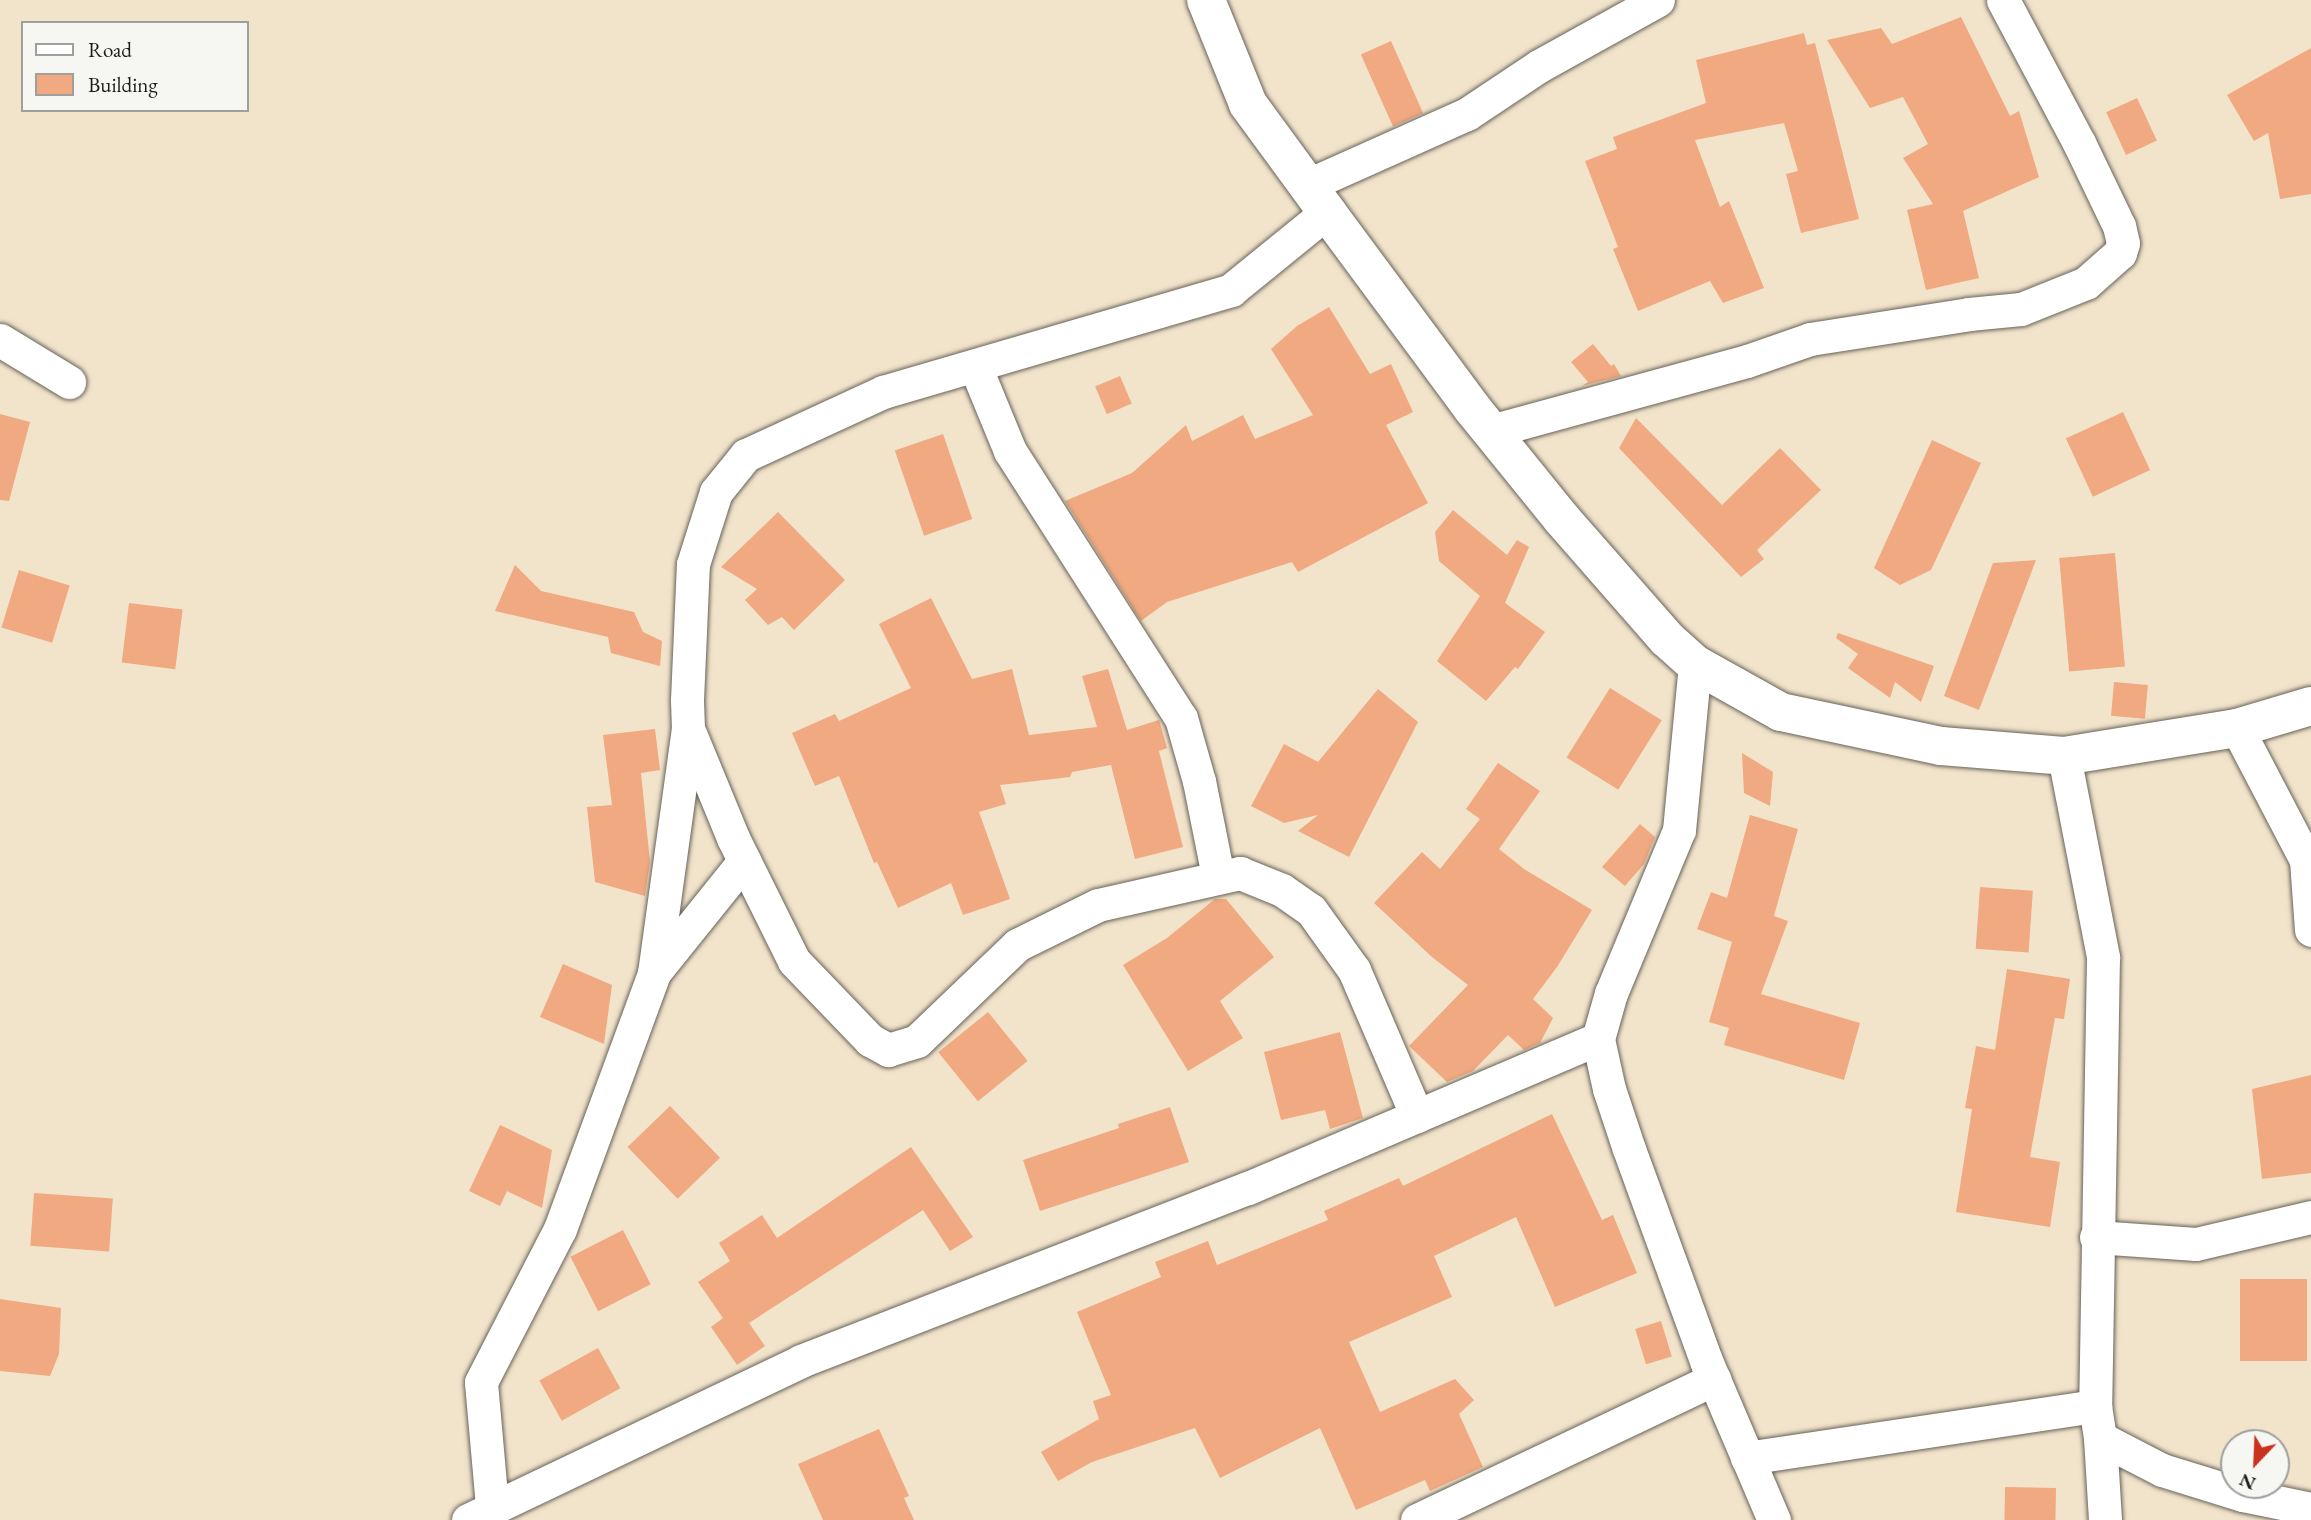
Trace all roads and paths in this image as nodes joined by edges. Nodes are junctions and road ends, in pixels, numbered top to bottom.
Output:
1 (1206, 0) edge
2 (1658, 0) edge
3 (2003, 0) edge
4 (1318, 199) junction
5 (0, 341) edge
6 (975, 366) junction
7 (69, 382) dead end
8 (1491, 431) junction
9 (1695, 664) junction
10 (2311, 706) edge
11 (2237, 728) junction
12 (688, 729) junction
13 (2064, 755) junction
14 (744, 861) junction
15 (1218, 876) junction
16 (2311, 930) edge
17 (653, 973) junction
18 (1598, 1039) junction
19 (1417, 1116) junction
20 (2311, 1217) edge
21 (2096, 1237) junction
22 (1714, 1378) junction
23 (2095, 1406) junction
24 (2101, 1438) junction
25 (1747, 1458) junction
26 (2311, 1508) edge
27 (480, 1513) edge
28 (1417, 1520) edge
29 (1774, 1520) edge
30 (2105, 1520) edge

1 - 4 main road
2 - 4 street
3 - 8 street
4 - 6 street
4 - 8 main road
5 - 7 street
6 - 12 street
6 - 15 street
8 - 9 main road
9 - 13 main road
9 - 18 street
10 - 11 main road
11 - 13 main road
11 - 16 street
12 - 14 street
12 - 17 street
13 - 21 street
14 - 15 street
14 - 17 street
15 - 19 street
17 - 27 street
18 - 19 street
18 - 22 street
19 - 27 street
20 - 21 street
21 - 23 street
22 - 25 street
22 - 28 street
23 - 24 street
23 - 25 street
24 - 26 street
24 - 30 street
25 - 29 street

